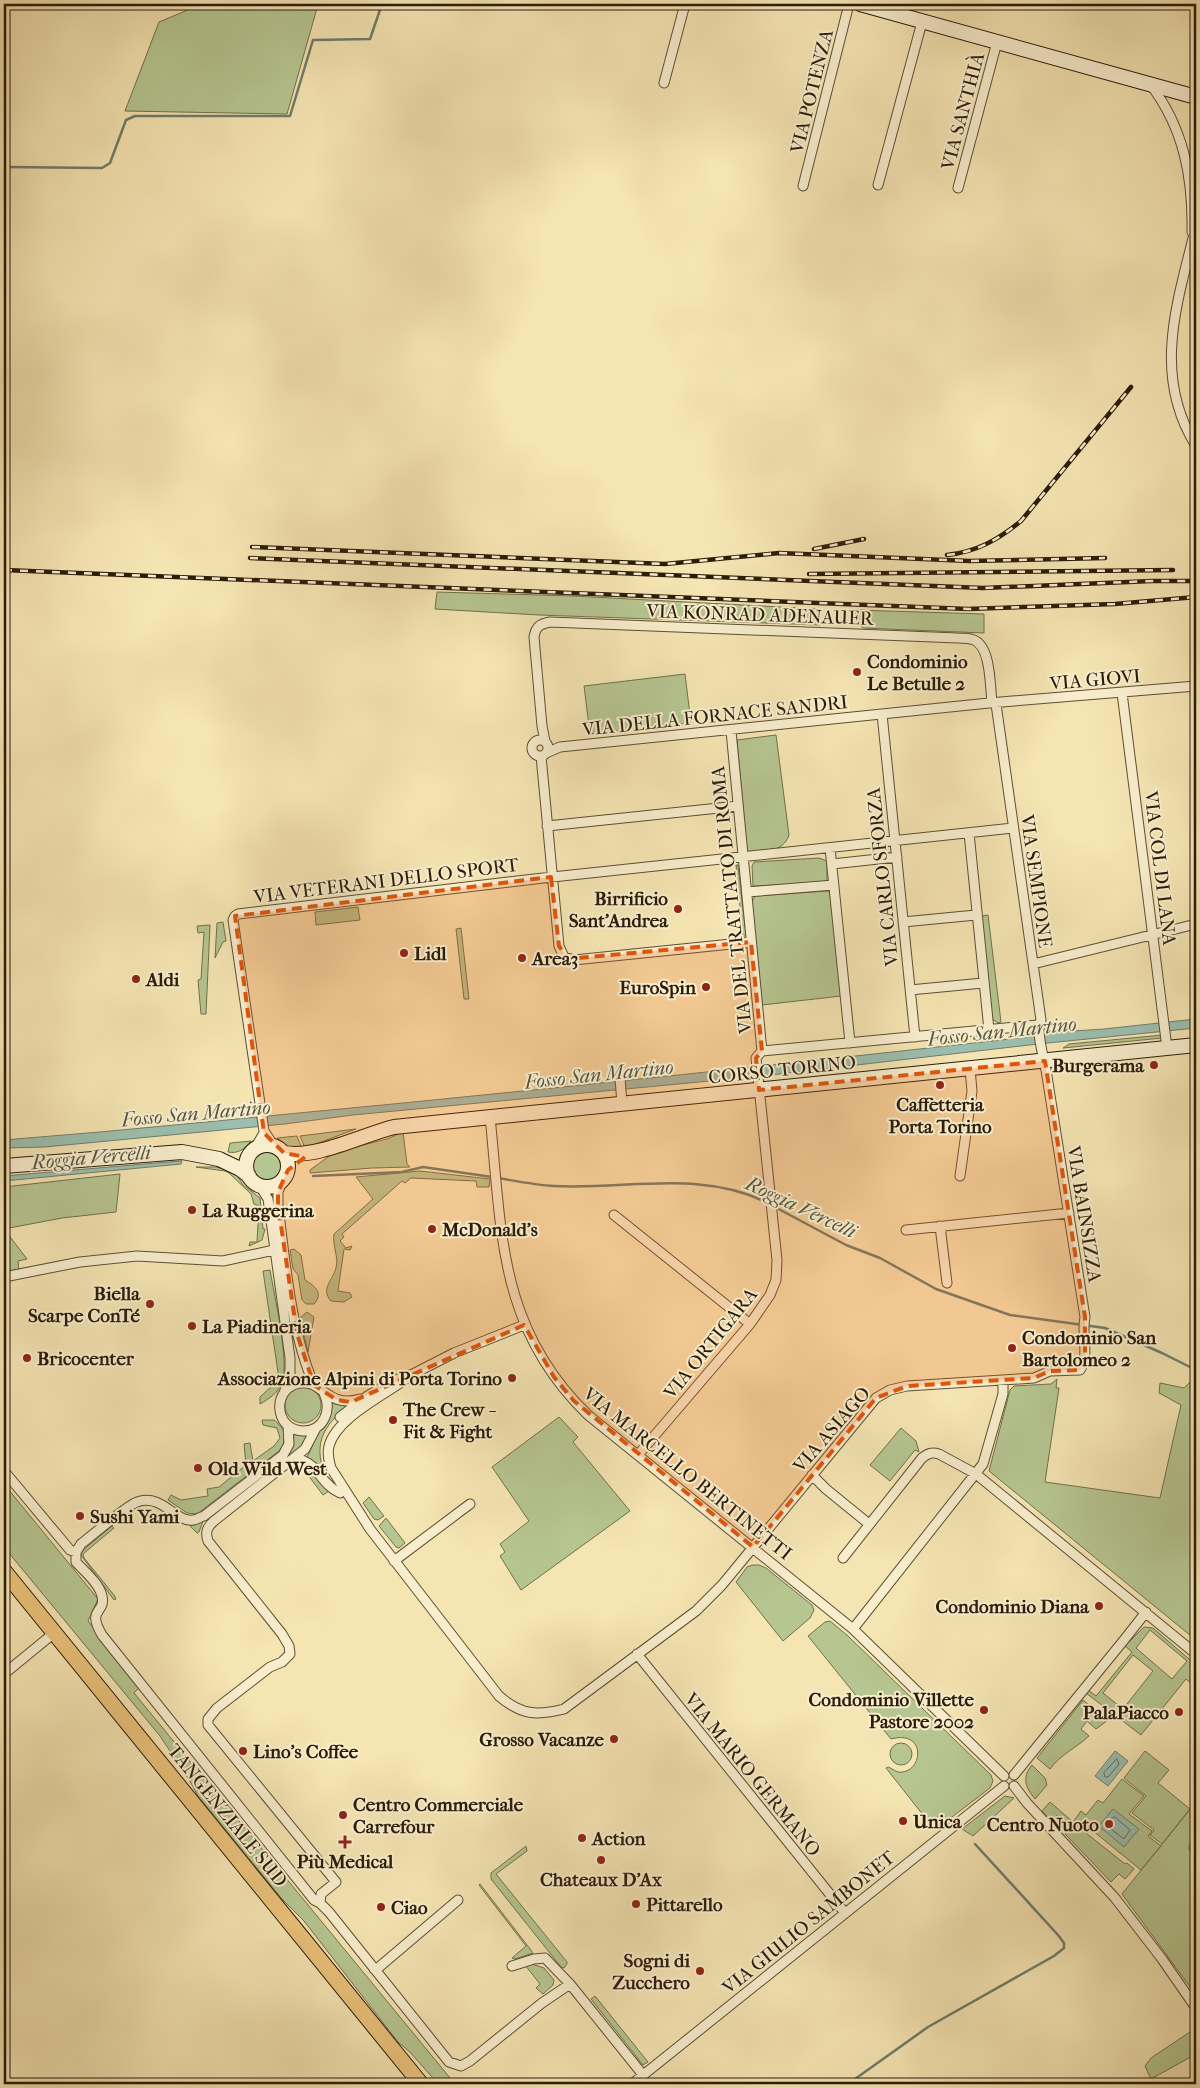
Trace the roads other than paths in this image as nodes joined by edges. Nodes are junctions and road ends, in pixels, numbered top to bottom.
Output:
1 (685, 4) edge
2 (850, 4) edge
3 (860, 4) edge
4 (922, 22) junction
5 (997, 42) junction
6 (664, 83) dead end
7 (1150, 84) junction
8 (1196, 97) edge
9 (878, 185) dead end
10 (804, 186) dead end
11 (958, 188) dead end
12 (1196, 226) edge
13 (1192, 244) junction
14 (1196, 446) edge
15 (984, 648) joint
16 (1196, 686) edge
17 (1122, 693) junction
18 (994, 703) junction
19 (882, 714) junction
20 (542, 726) junction
21 (731, 731) junction
22 (534, 742) junction
23 (546, 742) junction
24 (560, 747) junction
25 (544, 754) junction
26 (738, 806) junction
27 (546, 826) junction
28 (1013, 828) junction
29 (969, 833) junction
30 (895, 841) junction
31 (830, 848) junction
32 (897, 857) junction
33 (744, 858) junction
34 (832, 864) junction
35 (551, 877) junction
36 (834, 885) junction
37 (747, 892) junction
38 (976, 914) junction
39 (903, 922) junction
40 (1196, 924) edge
41 (1153, 934) junction
42 (751, 942) junction
43 (1033, 964) junction
44 (983, 983) junction
45 (910, 990) junction
46 (1039, 1029) junction
47 (989, 1030) junction
48 (915, 1037) junction
49 (850, 1043) junction
50 (1196, 1046) edge
51 (1167, 1048) junction
52 (762, 1051) junction
53 (1045, 1061) junction
54 (756, 1064) joint
55 (970, 1069) junction
56 (620, 1078) dead end
57 (758, 1085) junction
58 (622, 1099) junction
59 (490, 1117) junction
60 (264, 1132) junction
61 (279, 1150) junction
62 (252, 1151) junction
63 (315, 1152) junction
64 (220, 1160) junction
65 (4, 1166) edge
66 (248, 1176) junction
67 (285, 1176) junction
68 (960, 1176) dead end
69 (260, 1186) junction
70 (1069, 1213) junction
71 (614, 1214) dead end
72 (940, 1226) junction
73 (906, 1230) dead end
74 (274, 1250) junction
75 (4, 1277) edge
76 (947, 1283) dead end
77 (750, 1324) junction
78 (524, 1325) junction
79 (1080, 1370) joint
80 (412, 1374) junction
81 (1003, 1380) junction
82 (314, 1384) junction
83 (285, 1390) junction
84 (324, 1393) junction
85 (366, 1397) junction
86 (288, 1426) junction
87 (316, 1428) junction
88 (638, 1455) junction
89 (292, 1460) junction
90 (329, 1470) junction
91 (4, 1471) edge
92 (976, 1474) junction
93 (812, 1475) junction
94 (340, 1493) junction
95 (350, 1502) junction
96 (470, 1504) dead end
97 (869, 1524) junction
98 (753, 1547) junction
99 (76, 1552) junction
100 (843, 1558) dead end
101 (394, 1561) junction
102 (4, 1571) edge
103 (1146, 1612) junction
104 (853, 1629) junction
105 (54, 1633) junction
106 (637, 1654) junction
107 (1196, 1654) edge
108 (4, 1674) edge
109 (1014, 1775) junction
110 (1004, 1776) junction
111 (1004, 1786) junction
112 (1014, 1786) junction
113 (458, 1900) dead end
114 (320, 1902) junction
115 (845, 1913) junction
116 (512, 1966) dead end
117 (374, 1969) junction
118 (570, 1984) junction
119 (1196, 2008) edge
120 (643, 2075) junction
121 (421, 2084) edge
122 (632, 2084) edge

1 - 6 street
2 - 10 street, VIA POTENZA
3 - 4 main road
4 - 5 main road
4 - 9 street
5 - 7 main road
5 - 11 street, VIA SANTHIÀ
7 - 8 main road
7 - 13 street
12 - 13 street
13 - 14 street
15 - 18 street, VIA SEMPIONE
15 - 20 street, VIA KONRAD ADENAUER
16 - 17 street, VIA GIOVI
17 - 18 street, VIA GIOVI
17 - 41 street, VIA COL DI LANA
18 - 19 street, VIA DELLA FORNACE SANDRI
18 - 28 street, VIA SEMPIONE
19 - 21 street, VIA DELLA FORNACE SANDRI
19 - 30 street, VIA CARLO SFORZA
20 - 22 street
20 - 23 street
21 - 24 street, VIA DELLA FORNACE SANDRI
21 - 26 street, VIA DEL TRATTATO DI ROMA
22 - 23 street
22 - 25 street
23 - 24 street, VIA DELLA FORNACE SANDRI
23 - 25 street
24 - 25 street, VIA DELLA FORNACE SANDRI
25 - 27 street
26 - 27 street
26 - 33 street, VIA DEL TRATTATO DI ROMA
27 - 35 street
28 - 29 street
28 - 43 street, VIA SEMPIONE
29 - 30 street
29 - 38 street
30 - 31 street
30 - 32 street, VIA CARLO SFORZA
31 - 33 street
31 - 34 street
32 - 34 street
32 - 39 street, VIA CARLO SFORZA
33 - 35 street
33 - 37 street, VIA DEL TRATTATO DI ROMA
34 - 36 street
35 - 42 street
35 - 60 street, VIA VETERANI DELLO SPORT
36 - 37 street
36 - 49 street
37 - 42 street, VIA DEL TRATTATO DI ROMA
38 - 39 street
38 - 44 street
39 - 45 street, VIA CARLO SFORZA
40 - 41 street
41 - 43 street
41 - 51 street, VIA COL DI LANA
42 - 52 street, VIA DEL TRATTATO DI ROMA
43 - 46 street, VIA SEMPIONE
44 - 45 street
44 - 47 street
45 - 48 street, VIA CARLO SFORZA
46 - 47 street
46 - 53 street, VIA SEMPIONE
47 - 48 street
48 - 49 street
49 - 52 street
50 - 51 main road, CORSO TORINO
51 - 53 main road, CORSO TORINO
52 - 54 street, VIA DEL TRATTATO DI ROMA
53 - 55 main road, CORSO TORINO
53 - 70 street, VIA BAINSIZZA
54 - 57 street, VIA ORTIGARA
55 - 57 main road, CORSO TORINO
55 - 68 street
56 - 58 street
57 - 58 main road, CORSO TORINO
57 - 77 street, VIA ORTIGARA
58 - 59 main road, CORSO TORINO
59 - 63 main road, CORSO TORINO
59 - 78 street, VIA MARCELLO BERTINETTI
60 - 61 street
60 - 62 street
61 - 62 main road, CORSO TORINO
61 - 63 main road, CORSO TORINO
61 - 67 main road
62 - 64 main road, CORSO TORINO
62 - 66 main road
63 - 67 main road, CORSO TORINO
64 - 65 main road, CORSO TORINO
64 - 66 main road, CORSO TORINO
66 - 69 main road, CORSO TORINO
67 - 69 main road, CORSO TORINO
67 - 82 street
69 - 74 street
70 - 72 street
70 - 79 street, VIA BAINSIZZA
71 - 77 street
72 - 73 street
72 - 76 street
74 - 75 street
74 - 83 street
77 - 88 street, VIA ORTIGARA
78 - 80 street
78 - 88 street, VIA MARCELLO BERTINETTI
79 - 81 street, VIA ASIAGO
80 - 85 street
80 - 90 street
81 - 92 street
81 - 93 street, VIA ASIAGO
82 - 83 street
82 - 84 street
83 - 86 street
84 - 85 street
84 - 87 street
85 - 90 street
86 - 87 street
86 - 99 street
87 - 89 street
88 - 98 street, VIA MARCELLO BERTINETTI
89 - 94 street
89 - 114 street
90 - 94 street
90 - 95 street
91 - 99 street
92 - 97 street
92 - 103 street
92 - 104 street
93 - 97 street
93 - 98 street, VIA ASIAGO
94 - 95 street
95 - 101 street
96 - 101 street
97 - 100 street
98 - 104 street, VIA MARCELLO BERTINETTI
98 - 106 street, VIA ASIAGO
99 - 114 street
101 - 106 street, VIA ASIAGO
102 - 105 main road, TANGENZIALE SUD
103 - 107 street
103 - 109 street
104 - 110 street, VIA MARCELLO BERTINETTI
105 - 108 street
105 - 121 main road, TANGENZIALE SUD
106 - 115 street, VIA MARIO GERMANO
109 - 110 street
109 - 112 street
110 - 111 street
111 - 112 street
111 - 115 street, VIA GIULIO SAMBONET
112 - 119 street
113 - 117 street
114 - 117 street
115 - 120 street, VIA GIULIO SAMBONET
116 - 118 street
117 - 118 street
118 - 120 street
120 - 122 street, VIA GIULIO SAMBONET

